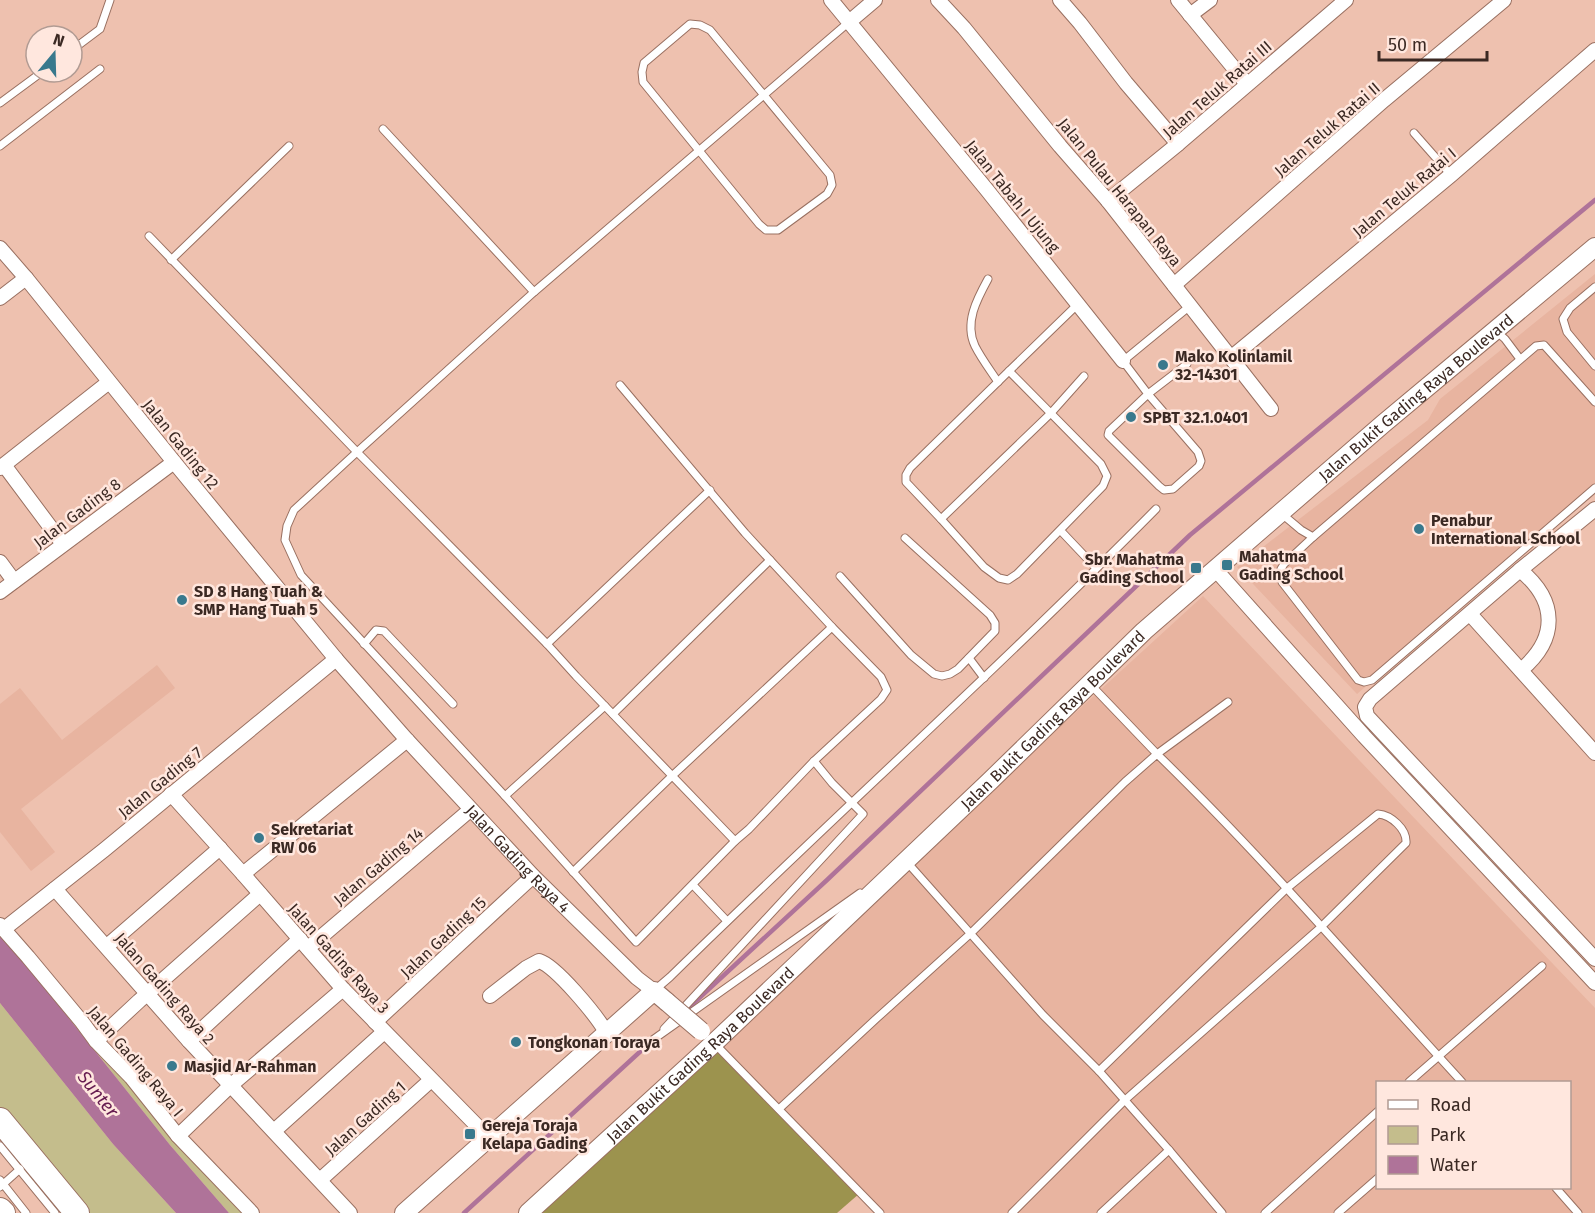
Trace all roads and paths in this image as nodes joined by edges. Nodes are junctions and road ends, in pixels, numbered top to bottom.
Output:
1 (110, 0) edge
2 (831, 0) edge
3 (875, 0) edge
4 (938, 0) edge
5 (1060, 0) edge
6 (1178, 0) edge
7 (1210, 0) edge
8 (1346, 0) edge
9 (1504, 0) edge
10 (1190, 15) junction
11 (849, 22) junction
12 (84, 41) edge
13 (1595, 50) edge
14 (100, 69) dead end
15 (26, 84) edge
16 (1247, 84) junction
17 (763, 94) junction
18 (0, 103) edge
19 (383, 129) dead end
20 (1414, 133) dead end
21 (1178, 144) junction
22 (0, 146) edge
23 (289, 146) dead end
24 (698, 151) junction
25 (1451, 175) junction
26 (1108, 201) junction
27 (148, 236) dead end
28 (1595, 247) edge
29 (0, 248) edge
30 (171, 260) junction
31 (26, 278) junction
32 (988, 279) dead end
33 (1174, 285) junction
34 (1595, 287) edge
35 (534, 292) junction
36 (0, 298) edge
37 (1078, 303) junction
38 (1185, 310) dead end
39 (1496, 331) junction
40 (1232, 357) junction
41 (1520, 359) junction
42 (1123, 361) junction
43 (1187, 364) dead end
44 (1595, 366) edge
45 (1009, 372) junction
46 (1084, 376) dead end
47 (109, 382) junction
48 (998, 382) junction
49 (620, 385) dead end
50 (1149, 394) junction
51 (1595, 402) edge
52 (1271, 409) dead end
53 (1051, 413) junction
54 (357, 452) junction
55 (174, 462) junction
56 (2, 466) edge
57 (1595, 488) edge
58 (710, 490) junction
59 (1595, 508) edge
60 (1156, 509) dead end
61 (1281, 513) junction
62 (942, 519) junction
63 (1060, 530) junction
64 (1313, 537) junction
65 (905, 538) dead end
66 (63, 544) junction
67 (770, 560) junction
68 (0, 562) edge
69 (1096, 568) junction
70 (1215, 569) junction
71 (1520, 570) junction
72 (840, 576) dead end
73 (14, 581) junction
74 (0, 592) edge
75 (1470, 614) junction
76 (832, 627) junction
77 (364, 644) junction
78 (547, 644) junction
79 (969, 658) junction
80 (336, 659) junction
81 (1521, 670) junction
82 (984, 678) junction
83 (1090, 684) junction
84 (1228, 702) dead end
85 (453, 704) dead end
86 (604, 705) junction
87 (613, 714) junction
88 (407, 740) junction
89 (1595, 753) edge
90 (1157, 754) junction
91 (814, 761) junction
92 (672, 776) junction
93 (171, 794) junction
94 (505, 796) junction
95 (852, 802) junction
96 (470, 810) junction
97 (735, 841) junction
98 (220, 848) junction
99 (906, 861) junction
100 (573, 872) junction
101 (243, 874) junction
102 (533, 876) junction
103 (693, 885) junction
104 (55, 889) junction
105 (1286, 889) junction
106 (260, 894) junction
107 (727, 921) junction
108 (2, 927) edge
109 (1321, 927) junction
110 (970, 934) junction
111 (304, 943) junction
112 (107, 946) junction
113 (1595, 958) edge
114 (1542, 966) dead end
115 (1595, 983) edge
116 (343, 989) junction
117 (147, 994) junction
118 (490, 996) dead end
119 (661, 996) junction
120 (380, 1027) junction
121 (606, 1032) junction
122 (708, 1037) junction
123 (96, 1041) junction
124 (189, 1041) junction
125 (1438, 1056) junction
126 (1099, 1071) junction
127 (431, 1080) junction
128 (1411, 1081) edge
129 (1460, 1081) edge
130 (230, 1086) junction
131 (1125, 1100) junction
132 (779, 1109) junction
133 (1376, 1112) edge
134 (0, 1120) edge
135 (274, 1131) junction
136 (178, 1136) junction
137 (489, 1138) junction
138 (0, 1146) edge
139 (1169, 1150) junction
140 (26, 1165) junction
141 (1376, 1179) edge
142 (320, 1180) junction
143 (1, 1184) edge
144 (1557, 1189) edge
145 (26, 1213) edge
146 (55, 1213) edge
147 (77, 1213) edge
148 (252, 1213) edge
149 (350, 1213) edge
150 (404, 1213) edge
151 (528, 1213) edge
152 (880, 1213) edge
153 (1012, 1213) edge
154 (1101, 1213) edge
155 (1222, 1213) edge
156 (1265, 1213) edge
157 (1338, 1213) edge
158 (1578, 1213) edge

1 - 12 lane
2 - 11 street, Jalan Tabah I Ujung
3 - 11 street
4 - 26 street, Jalan Pulau Harapan Raya
5 - 21 street
6 - 10 street
7 - 10 street
8 - 16 street, Jalan Teluk Ratai III
9 - 33 street, Jalan Teluk Ratai II
10 - 16 street
11 - 17 lane
11 - 37 street, Jalan Tabah I Ujung
13 - 25 street, Jalan Teluk Ratai I
14 - 22 lane
15 - 18 lane
16 - 21 street, Jalan Teluk Ratai III
17 - 24 lane
17 - 24 lane
17 - 24 lane
19 - 35 lane
20 - 25 lane
21 - 26 street, Jalan Teluk Ratai III
23 - 30 lane
24 - 35 lane
25 - 40 street, Jalan Teluk Ratai I
26 - 33 street, Jalan Pulau Harapan Raya
27 - 30 lane
28 - 39 street, Jalan Bukit Gading Raya Boulevard
29 - 31 street, Jalan Gading 12
30 - 54 lane
31 - 36 street
31 - 47 street, Jalan Gading 12
32 - 48 lane
33 - 40 street, Jalan Pulau Harapan Raya
34 - 44 lane
35 - 54 lane
37 - 42 street, Jalan Tabah I Ujung
37 - 45 lane
38 - 42 lane
39 - 41 lane
39 - 61 street, Jalan Bukit Gading Raya Boulevard
40 - 52 street, Jalan Pulau Harapan Raya
41 - 51 lane
41 - 64 lane
42 - 50 lane, Jalan Tabah I Ujung
43 - 50 lane
45 - 48 lane
45 - 53 lane
46 - 53 lane
47 - 55 street, Jalan Gading 12
47 - 56 street
48 - 62 lane
49 - 58 lane
50 - 50 lane, Jalan Tabah I Ujung
53 - 62 lane
53 - 63 lane
54 - 77 lane
54 - 78 lane
55 - 66 street, Jalan Gading 8
55 - 80 street, Jalan Gading 12
56 - 66 street
57 - 64 lane
58 - 67 lane
58 - 78 lane
59 - 71 street
60 - 69 lane
61 - 64 lane
61 - 70 street, Jalan Bukit Gading Raya Boulevard
62 - 63 lane
63 - 69 lane
65 - 79 lane
66 - 73 street, Jalan Gading 8
67 - 76 lane
67 - 87 lane
68 - 73 street
69 - 82 lane
70 - 83 street, Jalan Bukit Gading Raya Boulevard
70 - 115 street
71 - 75 street
71 - 81 street
72 - 79 lane
73 - 74 street, Jalan Gading 8
75 - 81 street
75 - 113 street
76 - 91 lane
76 - 92 lane
77 - 85 lane
77 - 94 lane
78 - 86 lane
79 - 82 lane
80 - 88 street, Jalan Gading Raya 4
80 - 93 street, Jalan Gading 7
81 - 89 street
82 - 95 lane
83 - 90 lane
83 - 99 street, Jalan Bukit Gading Raya Boulevard
84 - 90 lane
86 - 87 lane
86 - 94 lane
87 - 92 lane
88 - 96 street, Jalan Gading Raya 4
88 - 101 street
90 - 105 lane
90 - 110 lane
91 - 95 lane
91 - 97 lane
92 - 97 lane
92 - 100 lane
93 - 98 street, Jalan Gading Raya 3
93 - 104 street, Jalan Gading 7
94 - 100 lane
95 - 99 lane
95 - 107 lane
96 - 102 street, Jalan Gading Raya 4
96 - 111 street, Jalan Gading 14
97 - 103 lane
98 - 101 street, Jalan Gading Raya 3
98 - 112 street
99 - 110 lane
99 - 122 street, Jalan Bukit Gading Raya Boulevard
100 - 103 lane
101 - 106 street, Jalan Gading Raya 3
102 - 119 street, Jalan Gading Raya 4
102 - 120 street, Jalan Gading 15
103 - 107 lane
104 - 108 street, Jalan Gading 7
104 - 112 street, Jalan Gading Raya 2
105 - 109 lane
105 - 109 lane
105 - 126 lane
106 - 111 street, Jalan Gading Raya 3
106 - 117 street
107 - 119 lane
108 - 123 street, Jalan Gading Raya I
109 - 125 lane
109 - 131 lane
110 - 126 lane
110 - 132 lane
111 - 116 street, Jalan Gading Raya 3
111 - 124 street, Jalan Gading 14
112 - 117 street, Jalan Gading Raya 2
114 - 125 lane
116 - 120 street, Jalan Gading Raya 3
116 - 130 street
117 - 123 street
117 - 124 street, Jalan Gading Raya 2
118 - 121 street
119 - 121 street
119 - 122 street, Jalan Gading Raya 4, bridge
120 - 127 street, Jalan Gading Raya 3
120 - 135 street, Jalan Gading 15
121 - 137 street
122 - 132 lane
122 - 151 street, Jalan Bukit Gading Raya Boulevard
123 - 136 street, Jalan Gading Raya I
124 - 130 street, Jalan Gading Raya 2
125 - 128 lane
125 - 129 lane
126 - 131 lane
127 - 137 street, Jalan Gading Raya 3
127 - 142 street, Jalan Gading 1
130 - 135 street, Jalan Gading Raya 2
130 - 136 street
131 - 139 lane
131 - 153 lane
132 - 152 lane
133 - 156 lane
134 - 140 highway
135 - 142 street, Jalan Gading Raya 2
136 - 148 street, Jalan Gading Raya I
137 - 150 street
138 - 140 lane
139 - 154 lane
139 - 155 lane
140 - 143 lane
140 - 146 lane
140 - 147 highway
141 - 157 lane
142 - 149 street, Jalan Gading Raya 2
143 - 145 lane
144 - 158 lane

